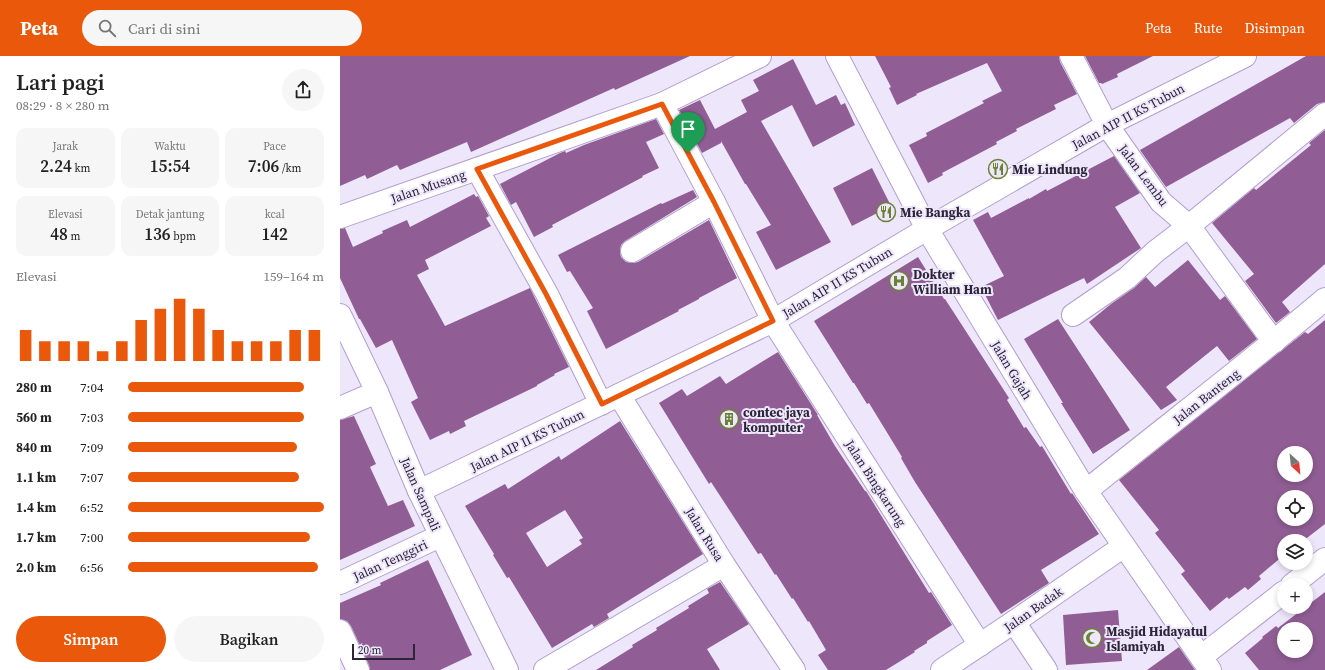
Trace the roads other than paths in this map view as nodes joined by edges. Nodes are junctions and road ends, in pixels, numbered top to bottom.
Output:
1 (760, 56) edge
2 (837, 56) edge
3 (1071, 56) edge
4 (1245, 56) edge
5 (662, 104) junction
6 (1325, 114) edge
7 (1107, 125) junction
8 (477, 169) junction
9 (714, 202) junction
10 (340, 217) edge
11 (1189, 226) junction
12 (927, 229) junction
13 (632, 251) dead end
14 (1325, 299) edge
15 (340, 315) edge
16 (1073, 315) dead end
17 (773, 321) junction
18 (1274, 342) junction
19 (376, 392) junction
20 (610, 399) junction
21 (340, 408) edge
22 (419, 491) junction
23 (1086, 492) junction
24 (440, 536) junction
25 (1124, 546) junction
26 (1325, 560) edge
27 (724, 565) junction
28 (1301, 578) edge
29 (340, 583) edge
30 (1277, 598) edge
31 (1014, 622) junction
32 (340, 631) edge
33 (980, 646) junction
34 (1205, 663) edge
35 (358, 670) edge
36 (507, 670) edge
37 (545, 670) edge
38 (794, 670) edge
39 (942, 670) edge
40 (1046, 670) edge

1 - 5 street, Jalan Musang
2 - 12 street, Jalan Gajah
3 - 7 street, Jalan Lembu
4 - 7 street, Jalan AIP II KS Tubun
5 - 8 street, Jalan Musang
5 - 9 street, Jalan Bingkarung
6 - 11 street
7 - 11 street, Jalan Lembu
7 - 12 street, Jalan AIP II KS Tubun
8 - 10 street, Jalan Musang
8 - 20 street, Jalan Rusa
9 - 13 street
9 - 17 street, Jalan Bingkarung
11 - 16 street
11 - 18 street, Jalan Lembu
12 - 17 street, Jalan AIP II KS Tubun
12 - 23 street, Jalan Gajah
14 - 18 street, Jalan Banteng
15 - 19 street, Jalan Sampali
17 - 20 street, Jalan AIP II KS Tubun
17 - 33 street, Jalan Bingkarung
18 - 23 street, Jalan Banteng
19 - 21 street
19 - 22 street, Jalan Sampali
20 - 22 street, Jalan AIP II KS Tubun
20 - 27 street, Jalan Rusa
22 - 24 street, Jalan Sampali
23 - 25 street, Jalan Gajah
24 - 29 street, Jalan Tenggiri
24 - 36 street, Jalan Sampali
25 - 31 street, Jalan Badak
25 - 34 street, Jalan Gajah
26 - 28 street
27 - 37 street
27 - 38 street, Jalan Rusa
30 - 34 street
31 - 33 street, Jalan Badak
31 - 40 street
32 - 35 street
33 - 39 street, Jalan Badak

